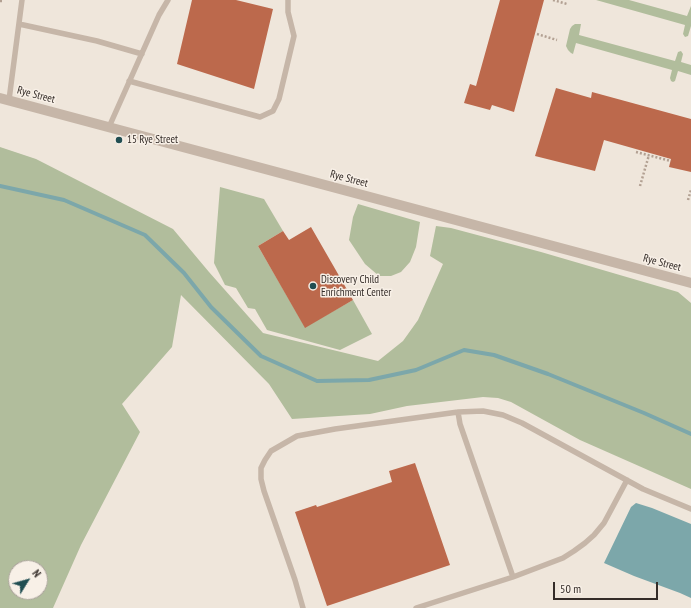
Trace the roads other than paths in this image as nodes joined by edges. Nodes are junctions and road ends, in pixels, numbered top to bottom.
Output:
1 (22, 0) edge
2 (168, 0) edge
3 (288, 0) edge
4 (19, 24) junction
5 (142, 54) junction
6 (129, 81) junction
7 (4, 99) edge
8 (109, 127) junction
9 (691, 283) edge
10 (458, 412) junction
11 (627, 480) junction
12 (691, 509) edge
13 (512, 577) junction
14 (303, 608) edge
15 (416, 608) edge

1 - 4 lane
2 - 5 lane
3 - 6 lane
4 - 5 lane
4 - 7 lane
5 - 6 lane
6 - 8 lane
7 - 8 street, Rye Street
8 - 9 street, Rye Street
10 - 11 lane
10 - 13 lane
10 - 14 lane
11 - 12 lane
11 - 13 lane
13 - 15 lane

